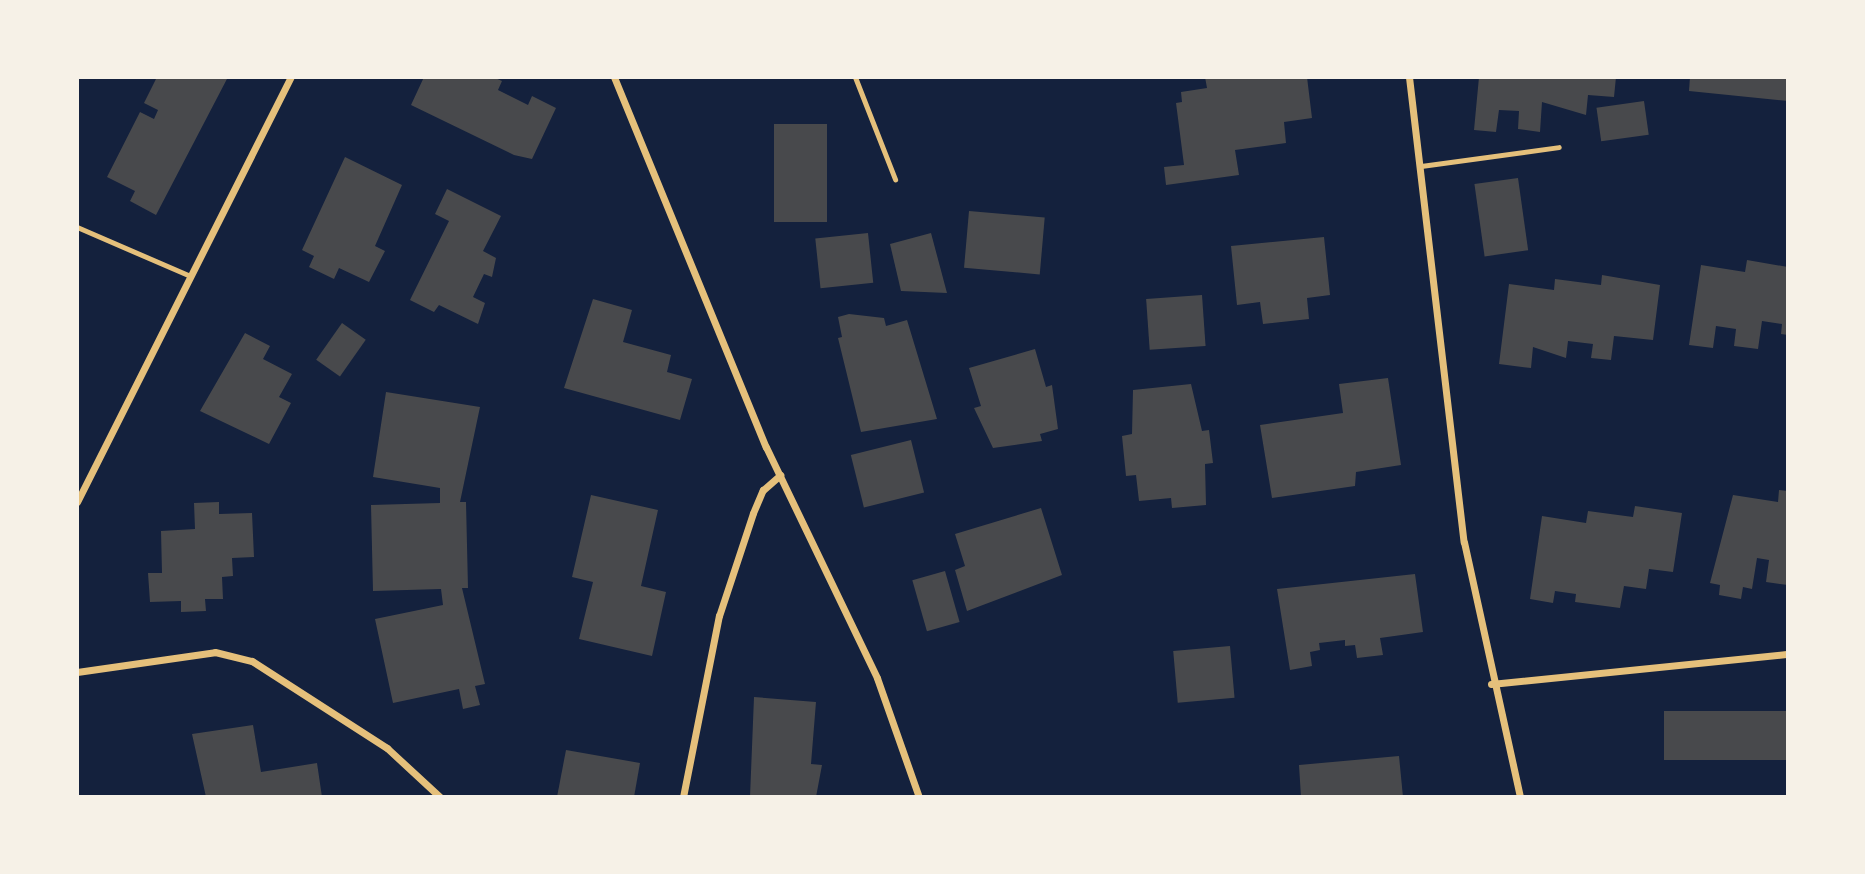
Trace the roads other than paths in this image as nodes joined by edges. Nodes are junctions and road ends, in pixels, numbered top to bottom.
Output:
1 (291, 77) edge
2 (614, 77) edge
3 (855, 77) edge
4 (1409, 77) edge
5 (1559, 147) dead end
6 (1421, 166) junction
7 (895, 179) dead end
8 (77, 227) edge
9 (188, 275) junction
10 (780, 475) junction
11 (77, 502) edge
12 (1788, 654) edge
13 (77, 672) edge
14 (1491, 684) junction
15 (440, 797) edge
16 (684, 797) edge
17 (919, 797) edge
18 (1520, 797) edge

1 - 9 street
2 - 10 street
3 - 7 lane
4 - 6 street
5 - 6 lane
6 - 14 street
8 - 9 lane
9 - 11 street
10 - 16 street
10 - 17 street
12 - 14 street
13 - 15 street
14 - 18 street

